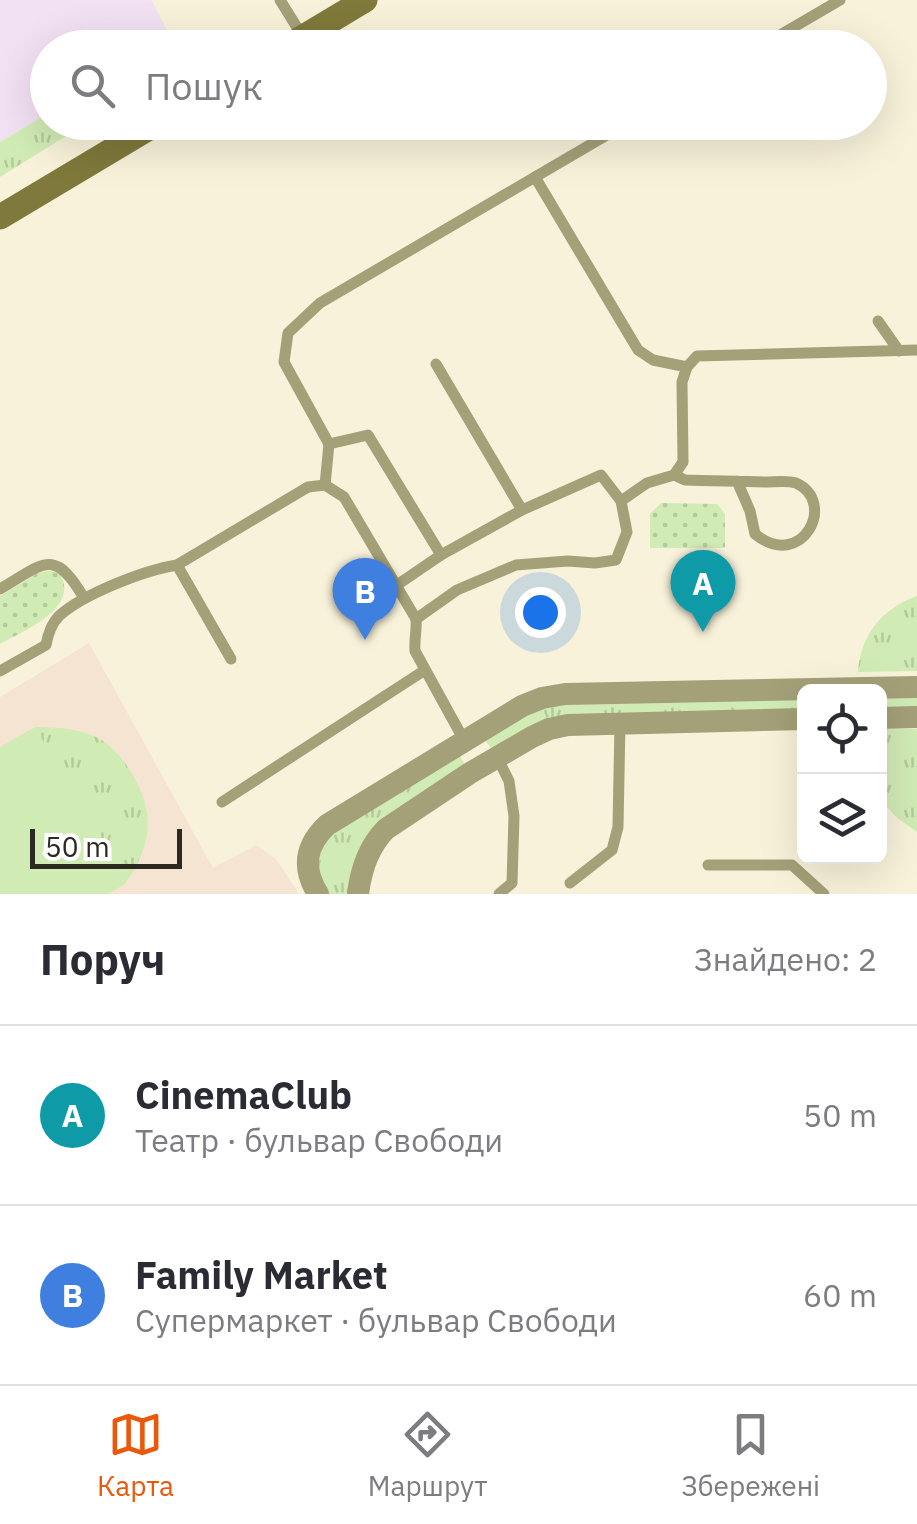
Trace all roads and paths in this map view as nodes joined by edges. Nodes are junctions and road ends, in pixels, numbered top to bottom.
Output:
1 (280, 0) edge
2 (365, 0) edge
3 (840, 0) edge
4 (290, 30) edge
5 (314, 30) edge
6 (789, 30) edge
7 (128, 140) edge
8 (599, 140) edge
9 (536, 177) junction
10 (0, 217) edge
11 (878, 320) dead end
12 (917, 350) edge
13 (899, 351) junction
14 (436, 364) dead end
15 (687, 367) junction
16 (330, 444) junction
17 (674, 475) junction
18 (737, 481) junction
19 (324, 485) junction
20 (621, 501) junction
21 (522, 510) junction
22 (441, 556) junction
23 (177, 566) junction
24 (397, 586) junction
25 (0, 589) edge
26 (84, 598) junction
27 (416, 619) junction
28 (231, 660) dead end
29 (425, 670) junction
30 (0, 671) edge
31 (917, 687) edge
32 (917, 717) edge
33 (887, 718) edge
34 (797, 719) edge
35 (620, 723) junction
36 (465, 742) junction
37 (488, 762) junction
38 (222, 802) dead end
39 (708, 865) dead end
40 (570, 884) dead end
41 (318, 894) edge
42 (358, 894) edge
43 (499, 894) edge
44 (824, 894) edge

1 - 4 lane
2 - 5 main road
3 - 6 lane
7 - 10 main road
8 - 9 lane
9 - 15 lane
9 - 16 lane
11 - 13 lane
12 - 13 lane
13 - 15 lane
14 - 21 lane
15 - 17 lane
16 - 19 lane
16 - 22 lane
17 - 18 lane
17 - 20 lane
18 - 18 lane
19 - 23 lane
19 - 24 lane
20 - 21 lane
20 - 27 lane
21 - 22 lane
22 - 24 lane
23 - 26 lane
23 - 28 lane
24 - 27 lane
25 - 26 lane
26 - 30 lane
27 - 29 lane
29 - 36 lane
29 - 38 lane
31 - 36 street
32 - 33 street
34 - 35 street
35 - 37 street
35 - 40 lane
36 - 37 street
36 - 41 street
37 - 42 street
37 - 43 lane
39 - 44 lane

